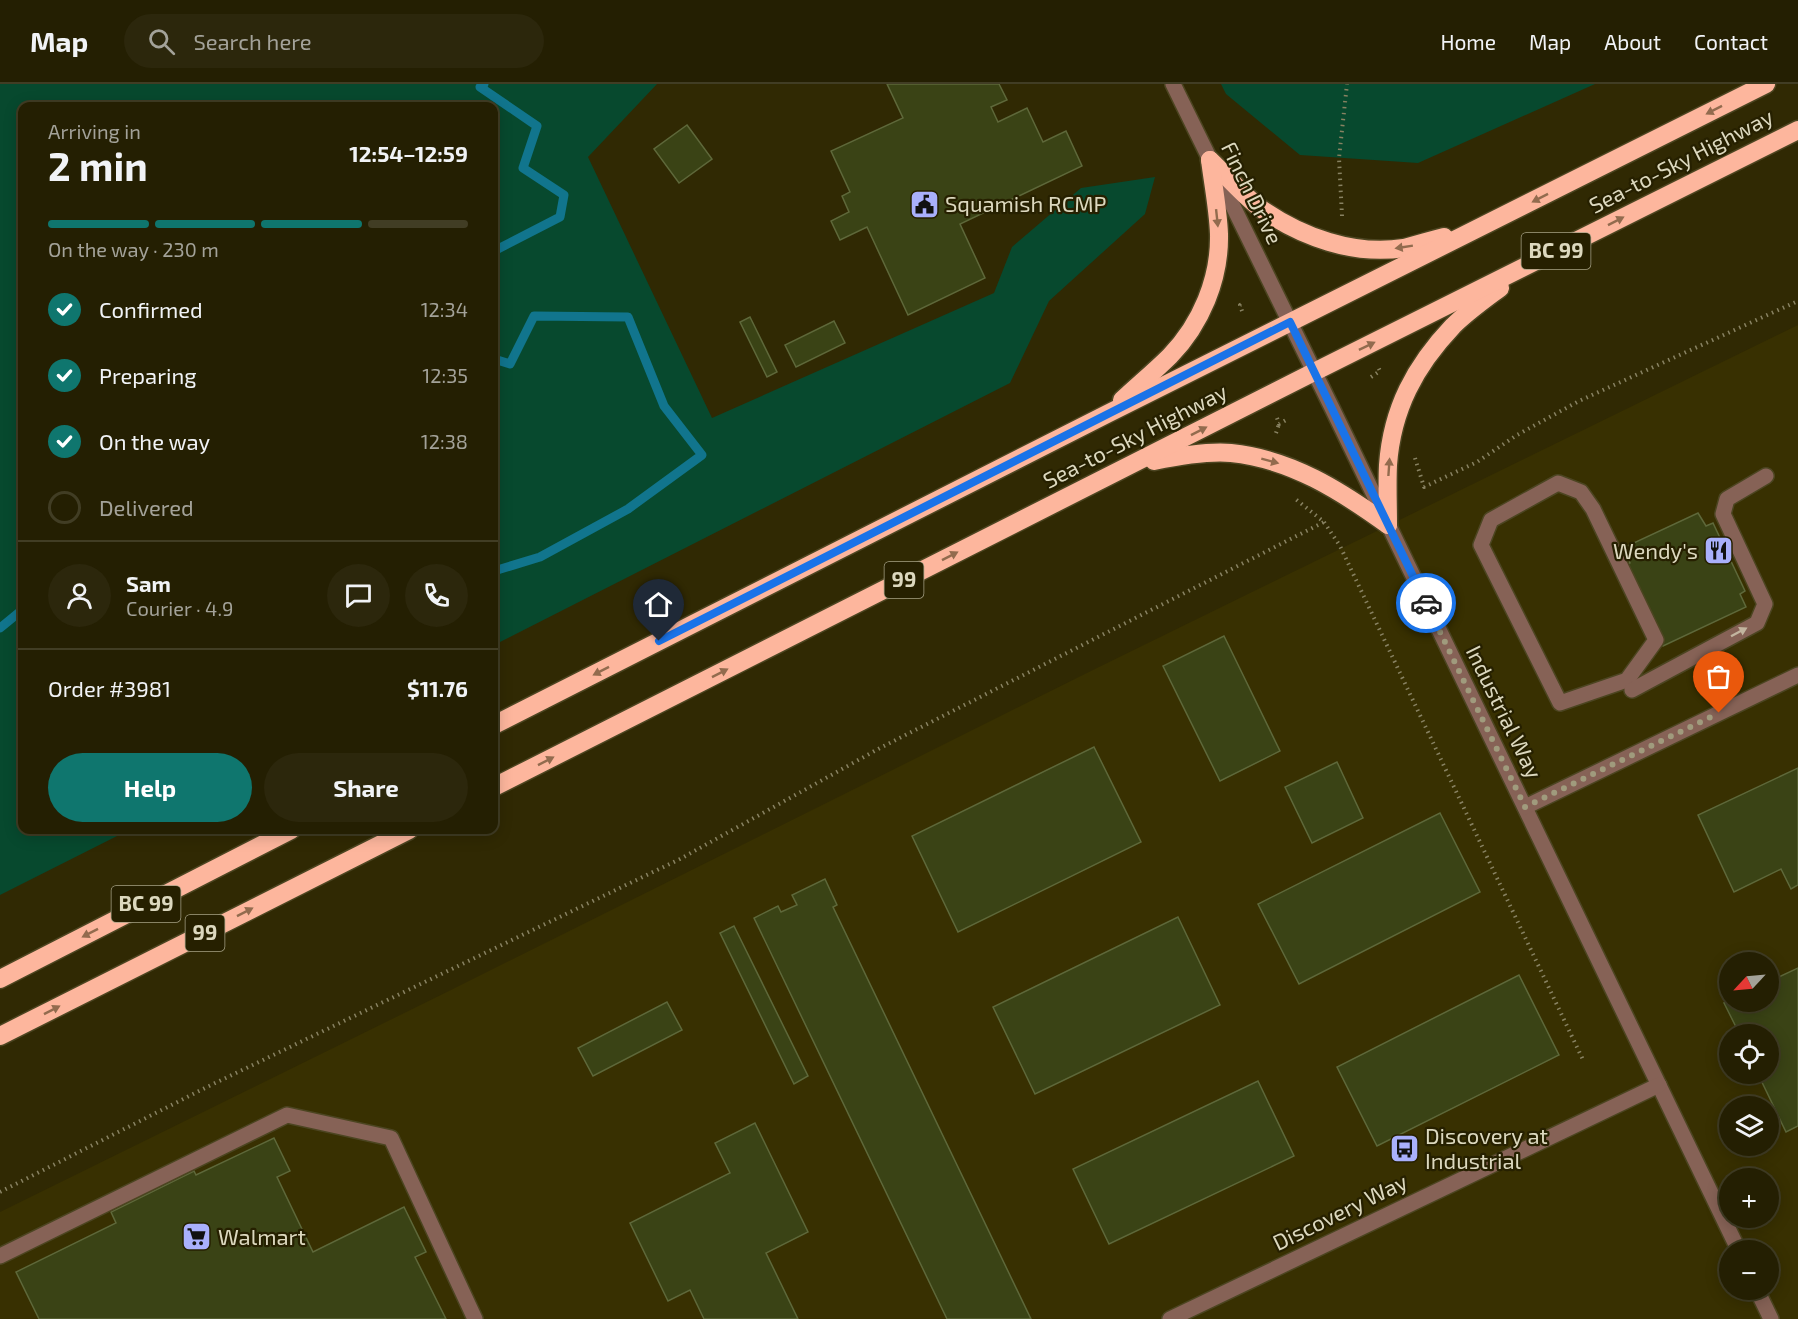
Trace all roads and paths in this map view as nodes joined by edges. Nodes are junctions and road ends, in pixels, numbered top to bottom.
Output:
1 (1173, 84) edge
2 (1347, 84) edge
3 (1766, 84) edge
4 (1798, 130) edge
5 (1210, 160) junction
6 (1342, 216) dead end
7 (1481, 227) junction
8 (1526, 266) junction
9 (1798, 301) edge
10 (1240, 304) dead end
11 (1242, 312) dead end
12 (1290, 322) junction
13 (1377, 364) dead end
14 (1380, 371) junction
15 (1314, 372) junction
16 (1388, 375) dead end
17 (1371, 376) dead end
18 (1107, 414) junction
19 (1277, 417) dead end
20 (1286, 420) dead end
21 (1279, 424) junction
22 (1276, 433) dead end
23 (1129, 466) junction
24 (1766, 476) dead end
25 (1424, 487) dead end
26 (1291, 496) dead end
27 (1593, 509) joint
28 (1324, 522) junction
29 (1388, 525) junction
30 (1798, 675) edge
31 (1632, 690) dead end
32 (498, 724) edge
33 (498, 785) edge
34 (1525, 807) junction
35 (283, 834) edge
36 (401, 834) edge
37 (0, 979) edge
38 (0, 1036) edge
39 (1584, 1062) dead end
40 (1659, 1085) junction
41 (0, 1192) edge
42 (1733, 1240) edge
43 (0, 1256) edge
44 (1762, 1300) edge
45 (475, 1319) edge
46 (1170, 1319) edge
47 (1771, 1319) edge

1 - 5 street, Finch Drive
2 - 6 path
3 -> 7 highway, Sea-to-Sky Highway / BC 99
8 -> 4 highway, Sea-to-Sky Highway / BC 99
7 -> 5 highway
5 - 12 street, Finch Drive
5 -> 18 highway
7 - 12 highway, Sea-to-Sky Highway / BC 99
15 -> 8 highway, Sea-to-Sky Highway / BC 99
29 -> 8 highway
9 - 25 path
10 - 11 path
12 - 15 street, Industrial Way
12 - 18 highway, Sea-to-Sky Highway / BC 99
13 - 14 path
14 - 16 path
14 - 17 path
23 -> 15 highway, Sea-to-Sky Highway / 99
15 - 29 street, Industrial Way
18 -> 32 highway, Sea-to-Sky Highway / BC 99
19 - 21 path
20 - 21 path
21 - 22 path
23 -> 29 highway
33 -> 23 highway, Sea-to-Sky Highway / 99
31 -> 24 street
26 - 28 path
27 - 27 street
28 - 39 path
28 - 41 path
29 - 34 street, Industrial Way
30 - 34 street
34 - 40 street, Industrial Way
35 -> 37 highway, BC 99
38 -> 36 highway, 99
40 - 42 street, Industrial Way
40 - 46 street, Discovery Way
43 - 45 street
44 - 47 street

